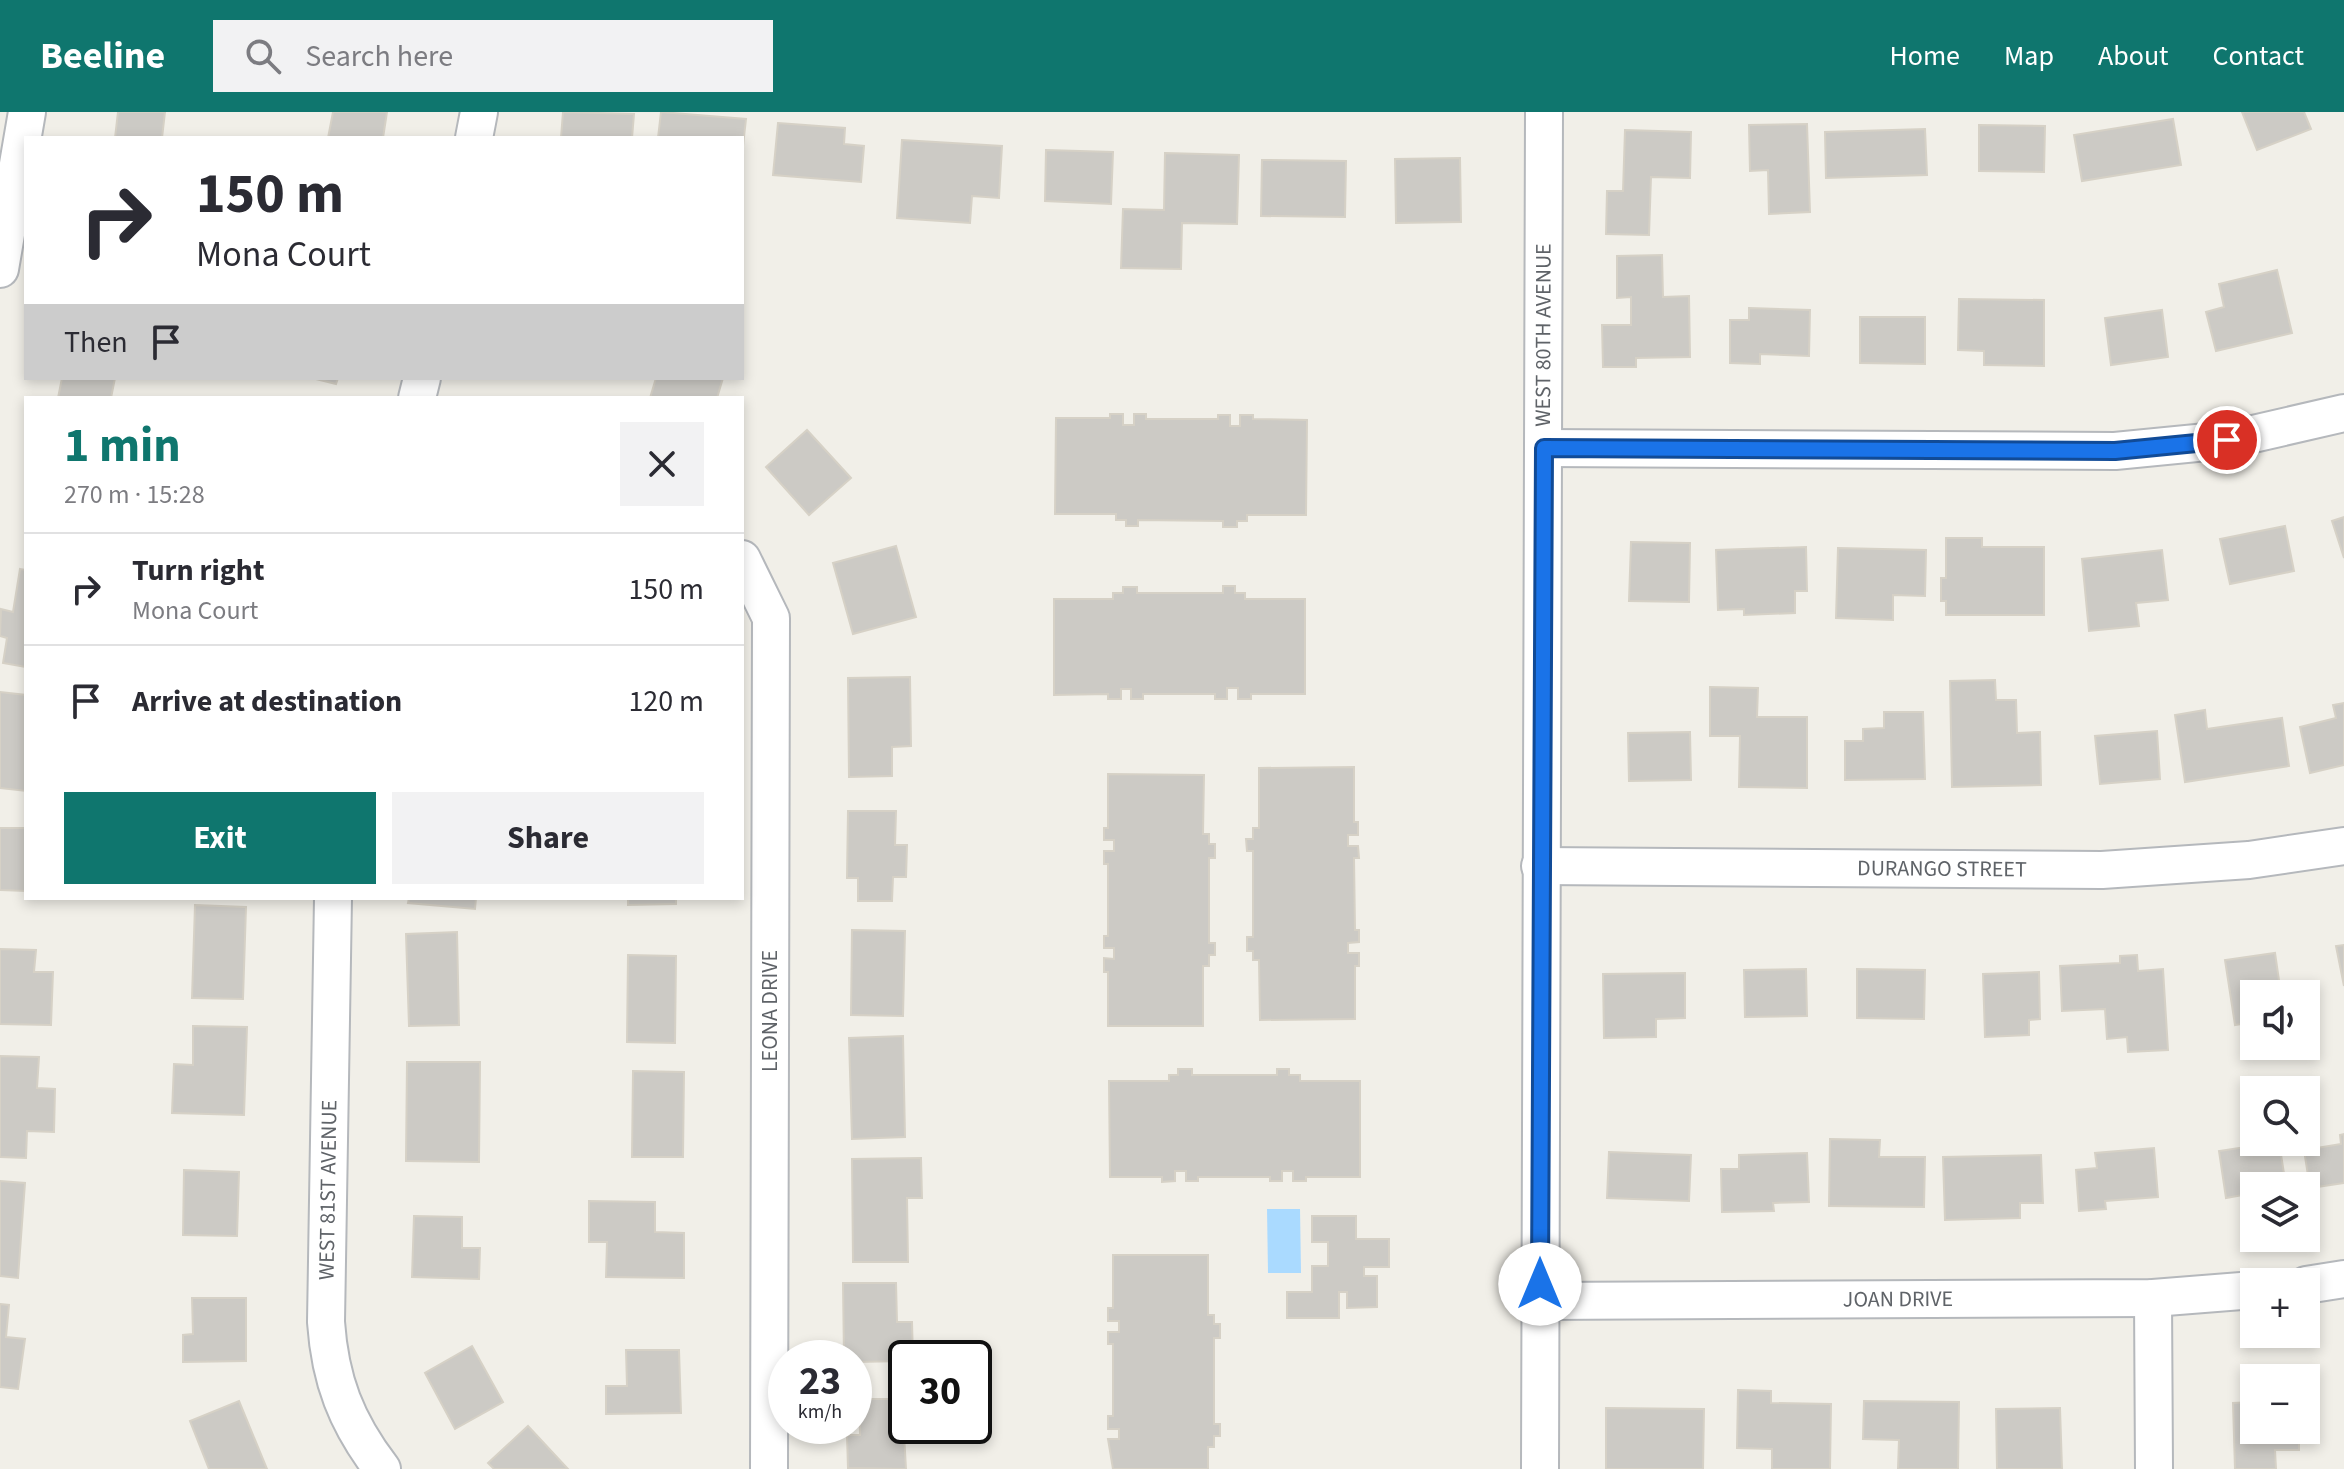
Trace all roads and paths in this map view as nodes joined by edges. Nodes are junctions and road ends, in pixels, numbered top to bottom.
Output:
1 (27, 112) edge
2 (1544, 112) edge
3 (0, 269) edge
4 (2344, 413) edge
5 (1544, 448) junction
6 (744, 563) edge
7 (2344, 846) edge
8 (1540, 866) junction
9 (333, 900) edge
10 (2344, 1279) edge
11 (2320, 1283) edge
12 (2240, 1291) edge
13 (2153, 1298) junction
14 (1540, 1301) junction
15 (382, 1469) edge
16 (769, 1469) edge
17 (1540, 1469) edge
18 (2154, 1469) edge

1 - 3 street
2 - 5 street, WEST 80TH AVENUE
4 - 5 street
5 - 8 street, WEST 80TH AVENUE
6 - 16 street, LEONA DRIVE
7 - 8 street, DURANGO STREET
8 - 14 street, WEST 80TH AVENUE
9 - 15 street, WEST 81ST AVENUE
10 - 11 street
12 - 13 street, JOAN DRIVE
13 - 14 street, JOAN DRIVE
13 - 18 street
14 - 17 street, WEST 80TH AVENUE

